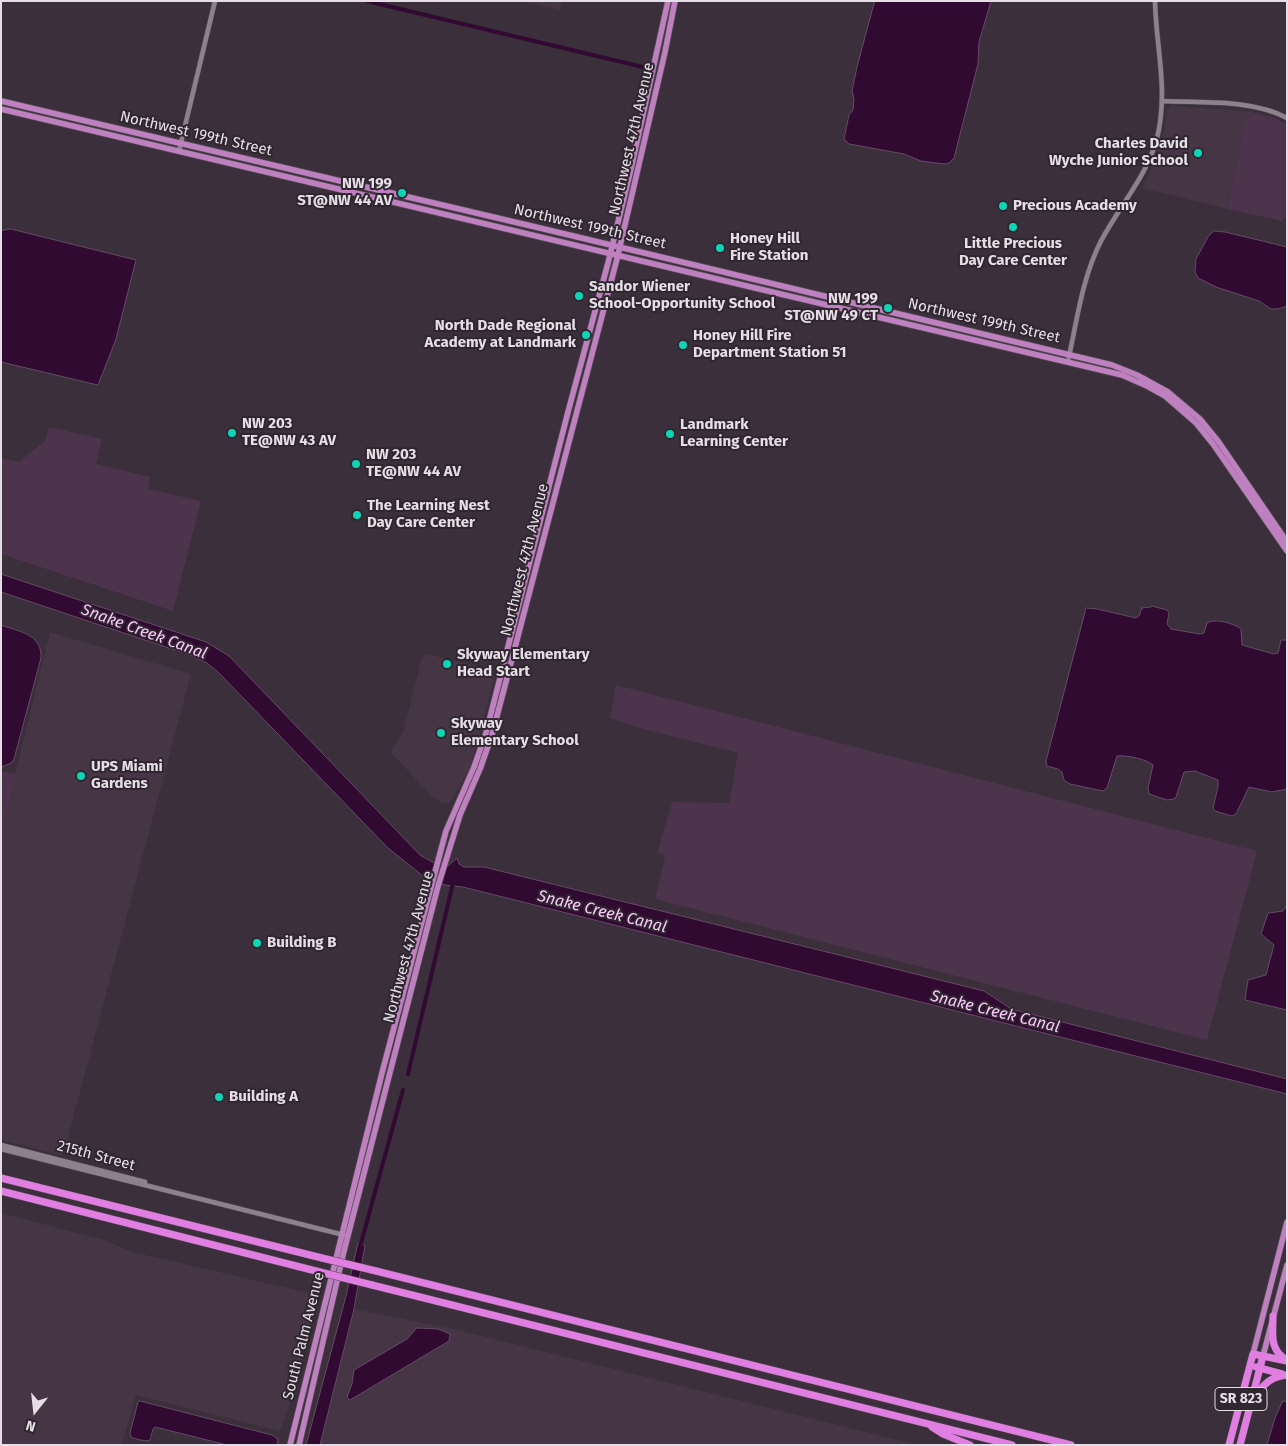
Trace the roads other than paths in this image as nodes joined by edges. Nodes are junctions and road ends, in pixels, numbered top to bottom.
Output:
1 (215, 1) edge
2 (668, 1) edge
3 (675, 1) edge
4 (1156, 1) edge
5 (1, 101) edge
6 (1163, 101) junction
7 (1, 108) edge
8 (643, 114) junction
9 (1287, 118) edge
10 (648, 123) junction
11 (181, 143) junction
12 (179, 150) junction
13 (612, 245) junction
14 (620, 247) junction
15 (610, 253) junction
16 (618, 255) junction
17 (583, 357) junction
18 (1069, 358) junction
19 (588, 370) junction
20 (1167, 394) junction
21 (564, 459) junction
22 (554, 463) junction
23 (544, 504) junction
24 (549, 518) junction
25 (1287, 542) edge
26 (1287, 551) edge
27 (441, 862) junction
28 (1, 1145) edge
29 (1, 1149) edge
30 (1, 1178) edge
31 (1, 1191) edge
32 (184, 1194) junction
33 (1287, 1222) edge
34 (345, 1235) junction
35 (1287, 1265) edge
36 (1273, 1316) junction
37 (1253, 1354) junction
38 (1263, 1356) junction
39 (1287, 1361) edge
40 (1250, 1366) junction
41 (1260, 1369) junction
42 (1287, 1375) edge
43 (1252, 1398) junction
44 (925, 1423) junction
45 (290, 1445) edge
46 (299, 1445) edge
47 (970, 1445) edge
48 (1012, 1445) edge
49 (1072, 1445) edge
50 (1229, 1445) edge
51 (1240, 1445) edge

1 - 11 street
2 - 8 main road, Northwest 47th Avenue
3 - 10 main road, Northwest 47th Avenue
4 - 6 street
5 - 11 main road, Northwest 199th Street
6 - 9 street
6 - 18 street
7 - 12 main road, Northwest 199th Street
8 - 10 main road
8 - 13 main road, Northwest 47th Avenue
10 - 14 main road, Northwest 47th Avenue
11 - 12 street
11 - 13 main road, Northwest 199th Street
12 - 15 main road, Northwest 199th Street
13 - 14 main road, Northwest 199th Street
13 - 15 main road, Northwest 47th Avenue
14 - 16 main road, Northwest 47th Avenue
14 - 18 main road, Northwest 199th Street
15 - 16 main road, Northwest 199th Street
15 - 17 main road, Northwest 47th Avenue
16 - 18 main road, Northwest 199th Street
16 - 19 main road, Northwest 47th Avenue
17 - 19 main road
17 - 22 main road, Northwest 47th Avenue
18 - 20 main road, Northwest 199th Street
19 - 21 main road, Northwest 47th Avenue
20 - 25 main road
20 - 26 main road
21 - 22 main road
21 - 24 main road, Northwest 47th Avenue
22 - 23 main road, Northwest 47th Avenue
23 - 24 main road
23 - 27 main road, Northwest 47th Avenue
24 - 27 main road, Northwest 47th Avenue
27 - 34 main road, Northwest 47th Avenue
28 - 32 street, 215th Street
29 - 32 street, 215th Street
30 - 49 highway, bridge
31 - 44 highway, bridge
32 - 34 street, 215th Street
33 - 37 main road, SR 823
34 - 45 main road, South Palm Avenue
34 - 46 main road, South Palm Avenue
35 - 36 main road, SR 823
36 - 38 main road, SR 823
36 - 39 highway
37 - 38 highway
37 - 40 highway, SR 823
38 - 39 highway
38 - 41 highway, SR 823
40 - 41 highway
40 - 50 highway, SR 823
41 - 42 highway
41 - 43 highway, SR 823
42 - 43 highway
43 - 51 highway, SR 823
44 - 47 highway
44 - 48 highway

